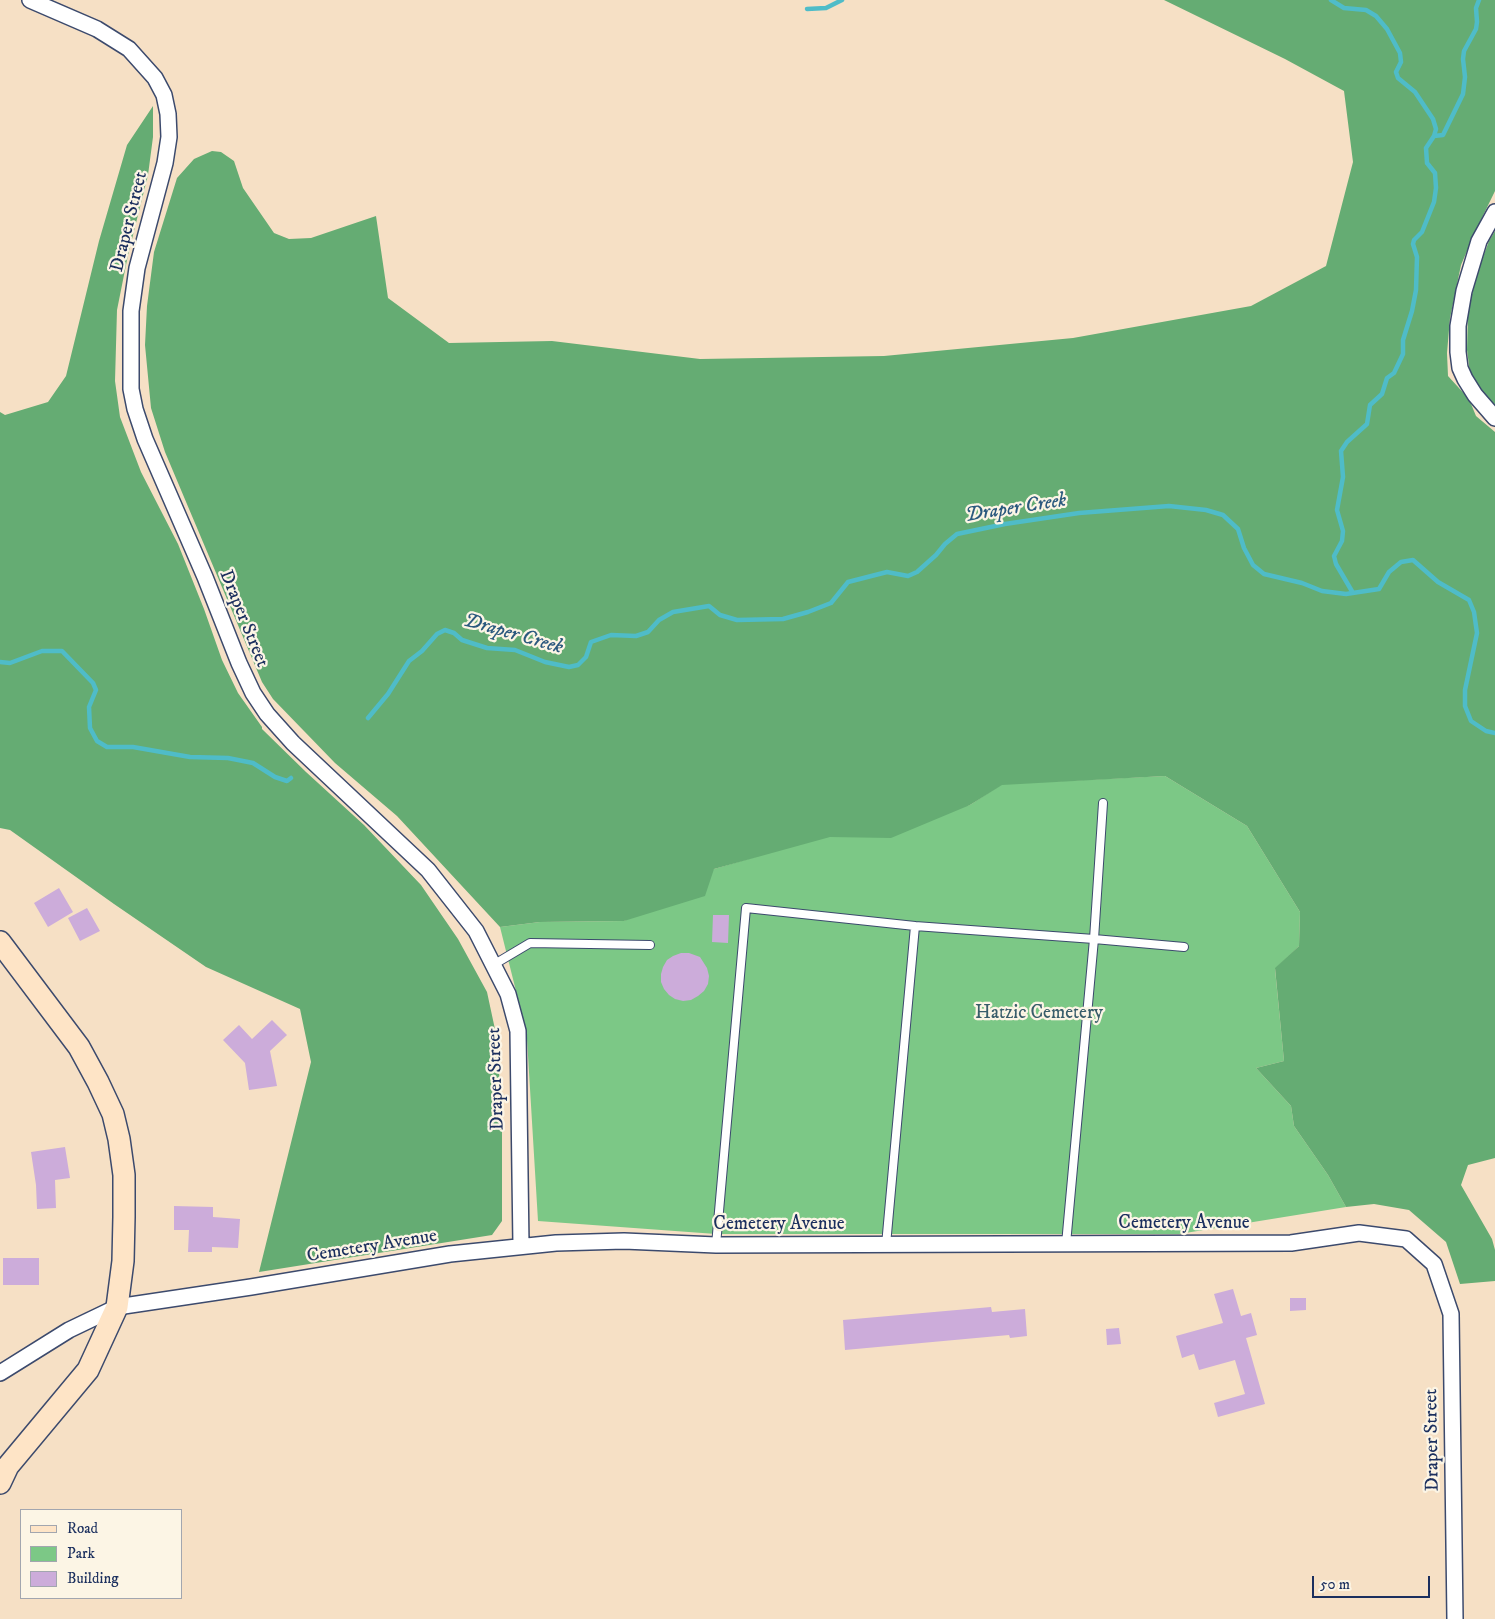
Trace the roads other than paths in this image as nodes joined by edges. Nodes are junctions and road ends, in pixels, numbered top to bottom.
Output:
1 (30, 0) edge
2 (1495, 212) edge
3 (1495, 418) edge
4 (1103, 803) dead end
5 (914, 926) junction
6 (1094, 939) junction
7 (0, 942) edge
8 (650, 945) dead end
9 (1184, 947) dead end
10 (493, 965) junction
11 (1066, 1244) junction
12 (716, 1245) junction
13 (886, 1245) junction
14 (521, 1246) junction
15 (1434, 1264) joint
16 (118, 1306) junction
17 (0, 1373) edge
18 (0, 1483) edge
19 (1455, 1619) edge

1 - 10 street, Draper Street
2 - 3 street
4 - 6 lane
5 - 6 lane
5 - 12 lane
5 - 13 lane
6 - 9 lane
6 - 11 lane
7 - 16 main road
8 - 10 lane
10 - 14 street, Draper Street
11 - 13 street, Cemetery Avenue
11 - 15 street, Cemetery Avenue
12 - 13 street, Cemetery Avenue
12 - 14 street, Cemetery Avenue
14 - 16 street, Cemetery Avenue
15 - 19 street, Draper Street
16 - 17 street, Cemetery Avenue
16 - 18 main road

